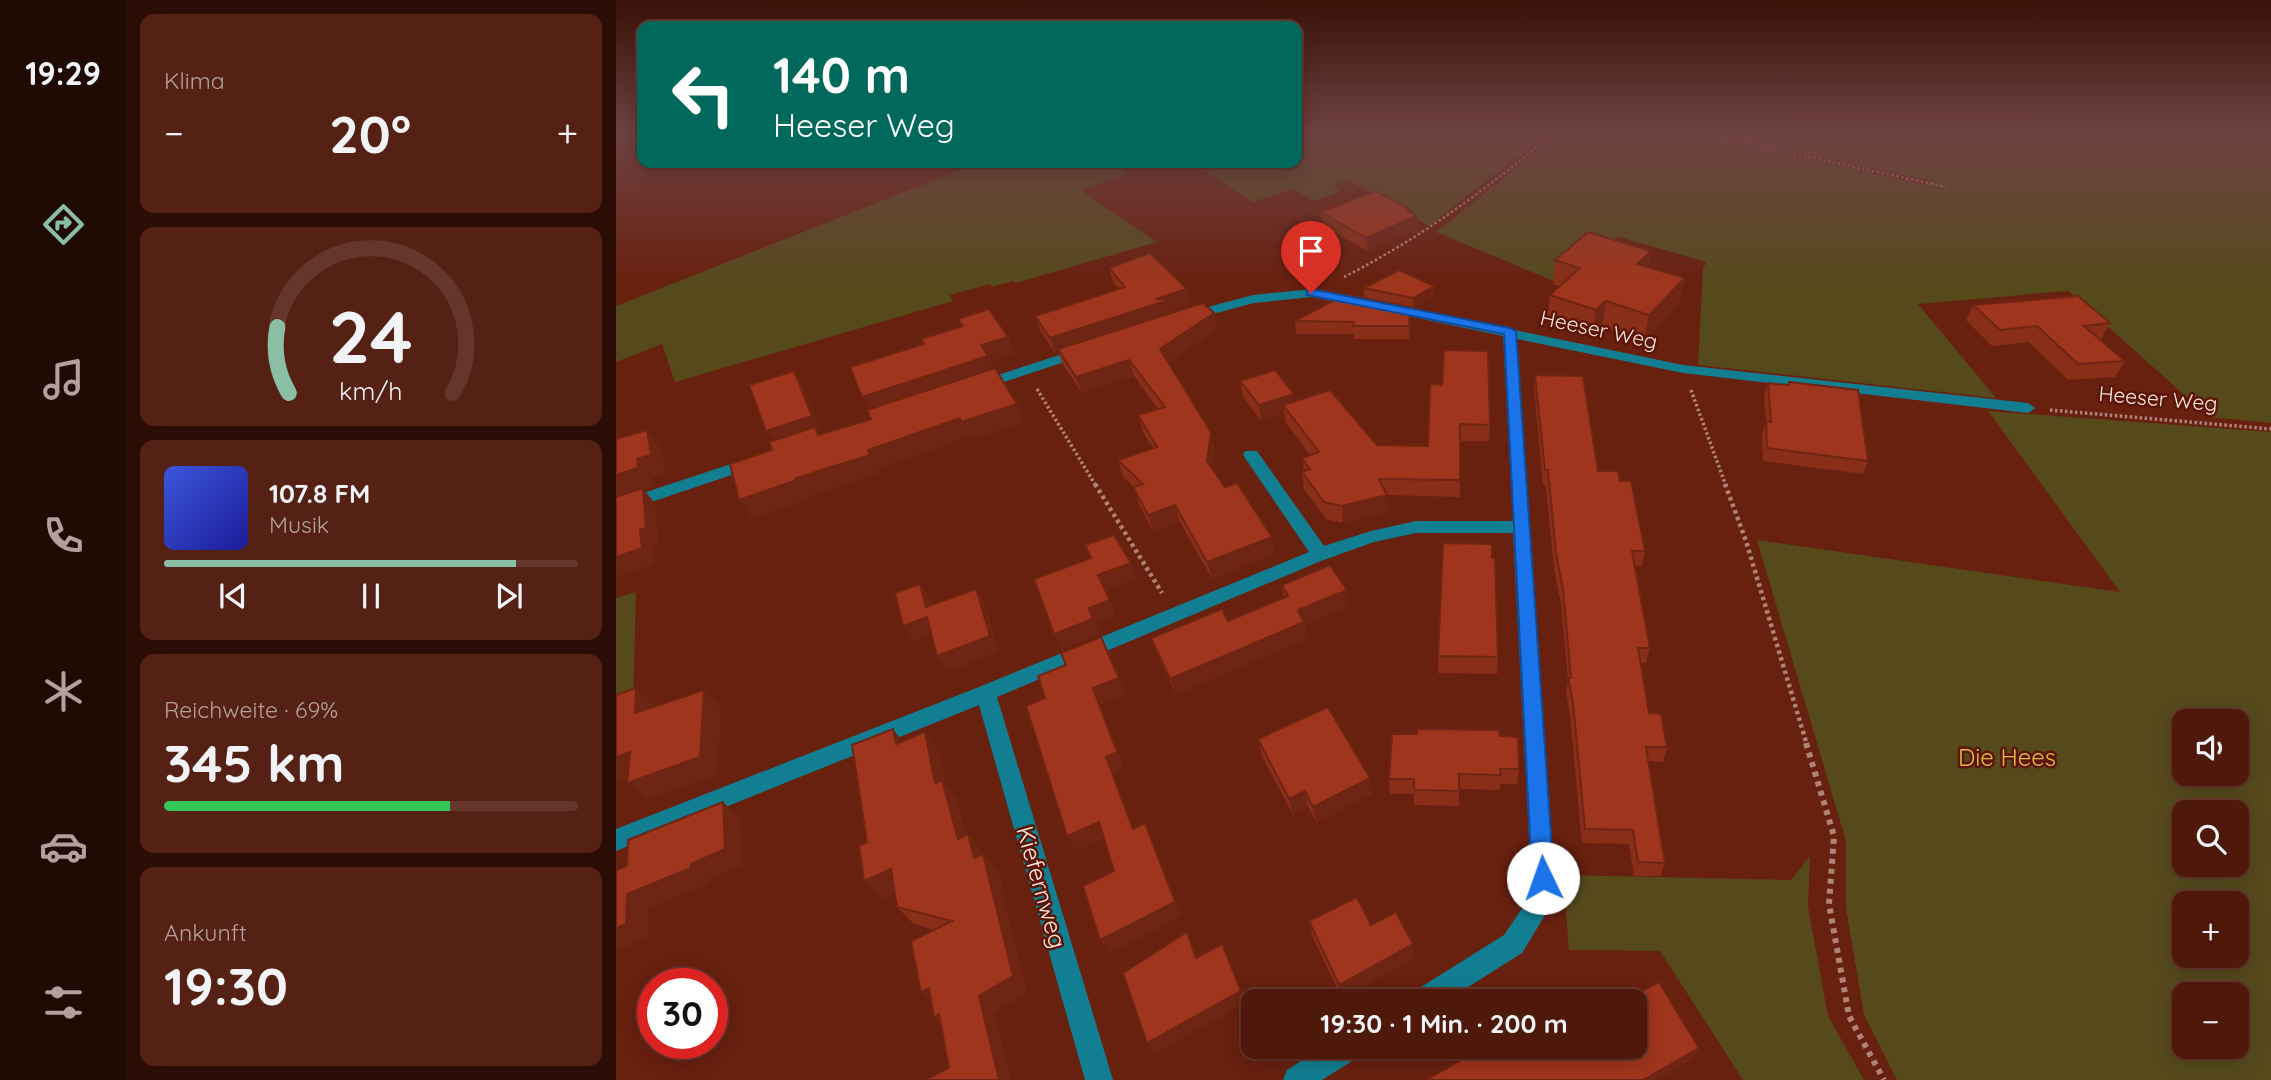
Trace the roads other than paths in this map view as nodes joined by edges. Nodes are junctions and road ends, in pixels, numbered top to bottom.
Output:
1 (1175, 320) edge
2 (1510, 331) junction
3 (1101, 345) edge
4 (960, 392) edge
5 (2028, 408) road end
6 (1251, 455) dead end
7 (762, 459) edge
8 (616, 508) edge
9 (1522, 527) junction
10 (1321, 555) junction
11 (986, 693) junction
12 (616, 840) edge
13 (1441, 989) edge
14 (1330, 1059) edge
15 (1099, 1080) edge
16 (1297, 1080) edge

1 - 2 street, Heeser Weg
2 - 5 street, Heeser Weg
2 - 9 street
3 - 4 street
6 - 10 street
7 - 8 street
9 - 10 street
9 - 13 street
10 - 11 street
11 - 12 street
11 - 15 street, Kiefernweg
14 - 16 street

